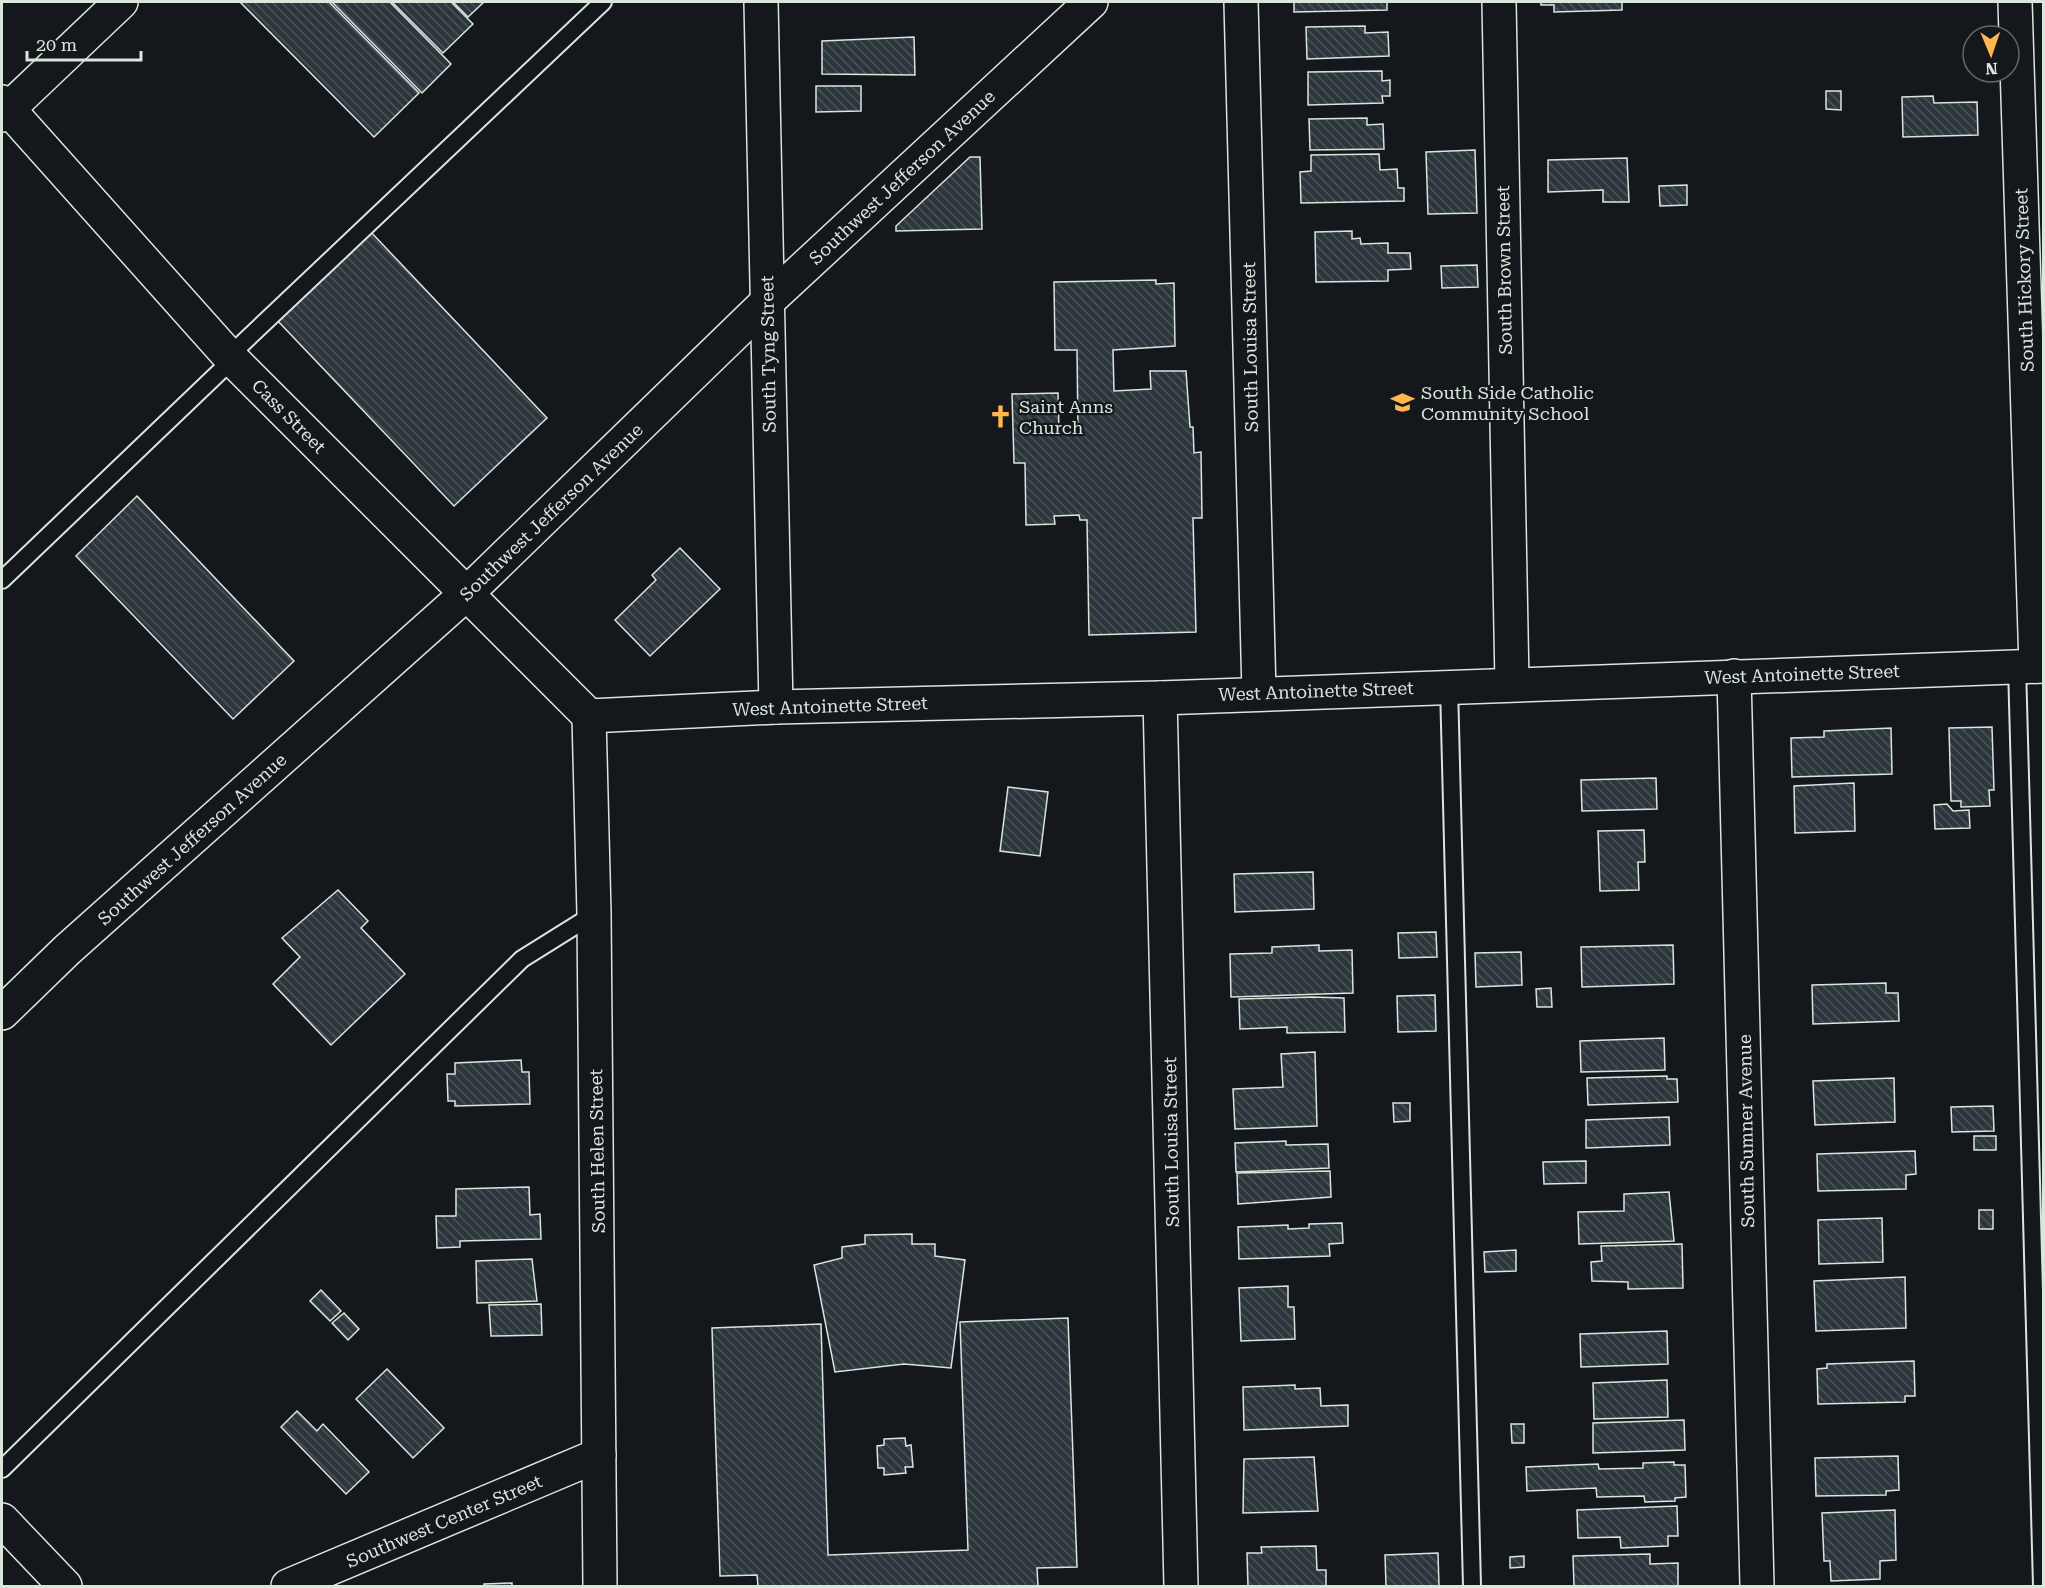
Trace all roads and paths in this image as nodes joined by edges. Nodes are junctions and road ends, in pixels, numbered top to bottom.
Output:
1 (121, 2) edge
2 (603, 2) edge
3 (761, 2) edge
4 (1091, 2) edge
5 (1241, 2) edge
6 (1499, 2) edge
7 (2015, 2) edge
8 (4, 109) edge
9 (767, 302) junction
10 (231, 358) junction
11 (2, 580) edge
12 (466, 594) junction
13 (2032, 666) edge
14 (1734, 676) junction
15 (1512, 683) junction
16 (1449, 686) junction
17 (1259, 693) junction
18 (1161, 698) junction
19 (776, 706) junction
20 (589, 716) junction
21 (594, 914) junction
22 (2, 1013) edge
23 (599, 1455) junction
24 (2, 1469) edge
25 (2, 1520) edge
26 (65, 1587) edge
27 (288, 1587) edge
28 (600, 1587) edge
29 (1181, 1587) edge
30 (1472, 1587) edge
31 (1758, 1587) edge
32 (2042, 1587) edge

1 - 8 street
2 - 10 lane
3 - 9 street, South Tyng Street
4 - 9 street, Southwest Jefferson Avenue
5 - 17 street, South Louisa Street
6 - 15 street, South Brown Street
7 - 13 street, South Hickory Street
8 - 10 street, Cass Street
9 - 12 street, Southwest Jefferson Avenue
9 - 19 street, South Tyng Street
10 - 11 lane
10 - 12 street, Cass Street
12 - 20 street, Cass Street
12 - 22 street, Southwest Jefferson Avenue
13 - 14 street, West Antoinette Street
13 - 32 lane
14 - 15 street, West Antoinette Street
14 - 31 street, South Sumner Avenue
15 - 16 street, West Antoinette Street
16 - 17 street, West Antoinette Street
16 - 30 lane
17 - 18 street, West Antoinette Street
18 - 19 street, West Antoinette Street
18 - 29 street, South Louisa Street
19 - 20 street, West Antoinette Street
20 - 21 street, South Helen Street
21 - 23 street, South Helen Street
21 - 24 lane
23 - 27 street, Southwest Center Street
23 - 28 street, South Helen Street
25 - 26 street

